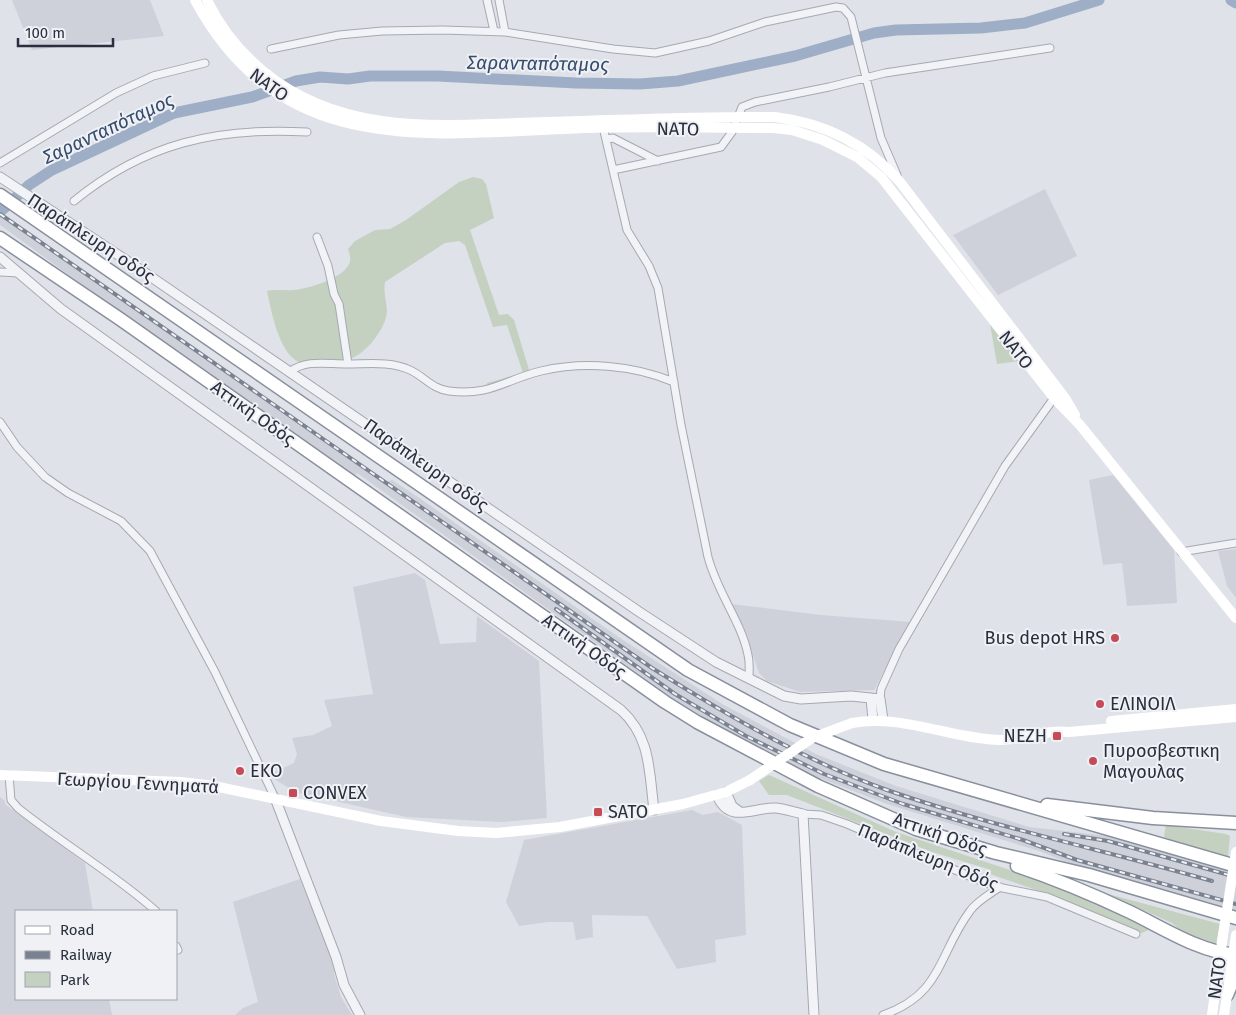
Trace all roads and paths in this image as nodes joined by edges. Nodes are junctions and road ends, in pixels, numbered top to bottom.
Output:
1 (195, 0) edge
2 (207, 0) edge
3 (487, 0) edge
4 (499, 0) edge
5 (494, 31) junction
6 (505, 32) junction
7 (271, 48) dead end
8 (1050, 48) dead end
9 (205, 63) dead end
10 (251, 67) junction
11 (865, 79) junction
12 (309, 106) junction
13 (738, 117) junction
14 (603, 128) junction
15 (734, 128) junction
16 (307, 132) dead end
17 (607, 139) junction
18 (658, 161) junction
19 (0, 163) edge
20 (613, 170) junction
21 (0, 177) edge
22 (900, 182) junction
23 (0, 195) edge
24 (74, 201) dead end
25 (317, 237) dead end
26 (0, 238) edge
27 (0, 257) edge
28 (0, 272) edge
29 (19, 274) junction
30 (348, 364) junction
31 (289, 372) junction
32 (674, 382) junction
33 (1054, 398) junction
34 (0, 422) edge
35 (1080, 425) junction
36 (1236, 543) edge
37 (1181, 552) junction
38 (1236, 618) edge
39 (749, 679) junction
40 (870, 698) junction
41 (880, 699) junction
42 (1236, 709) edge
43 (1236, 717) edge
44 (878, 720) junction
45 (1056, 731) junction
46 (4, 775) edge
47 (970, 790) junction
48 (721, 794) junction
49 (275, 798) junction
50 (654, 810) junction
51 (1236, 811) edge
52 (803, 814) junction
53 (1215, 821) junction
54 (1236, 823) edge
55 (1236, 852) edge
56 (996, 853) junction
57 (1236, 866) edge
58 (1000, 887) junction
59 (155, 910) edge
60 (1236, 918) edge
61 (1136, 934) dead end
62 (1236, 936) edge
63 (1230, 955) edge
64 (1236, 973) edge
65 (1227, 995) junction
66 (360, 1015) edge
67 (814, 1015) edge
68 (884, 1015) edge
69 (1212, 1015) edge
70 (1224, 1015) edge

1 - 10 main road, ΝΑΤΟ
2 - 10 main road, ΝΑΤΟ
3 - 5 street
4 - 6 street
5 - 6 street
5 - 7 street
6 - 11 street
8 - 11 street
9 - 19 street
10 - 12 main road, ΝΑΤΟ
11 - 13 street
11 - 22 street
12 - 13 main road, ΝΑΤΟ
12 - 14 main road, ΝΑΤΟ
13 - 15 street
13 - 22 main road, ΝΑΤΟ
14 - 15 main road, ΝΑΤΟ
14 - 17 street
15 - 18 street
15 - 33 main road, ΝΑΤΟ
16 - 24 street
17 - 18 street
17 - 20 street
18 - 20 street
20 - 32 street
21 - 31 street, Παράπλευρη οδός
22 - 35 main road, ΝΑΤΟ
23 - 47 highway, Αττική Οδός
25 - 30 street
26 - 56 highway, Αττική Οδός
27 - 29 street
28 - 29 street
29 - 50 street
30 - 31 street
30 - 32 street
31 - 39 street, Παράπλευρη οδός
32 - 39 street
33 - 35 main road, ΝΑΤΟ
33 - 41 street
34 - 49 street
35 - 37 main road, ΝΑΤΟ
36 - 37 street
37 - 38 main road, ΝΑΤΟ
39 - 40 street, Παράπλευρη οδός
40 - 41 street, Παράπλευρη οδός
40 - 44 street
41 - 44 street
42 - 45 main road
43 - 45 main road
44 - 45 main road, Γεωργίου Γεννηματά
44 - 48 main road, Γεωργίου Γεννηματά, bridge
46 - 49 main road, Γεωργίου Γεννηματά
46 - 59 street
47 - 53 highway
47 - 57 highway, Αττική Οδός
48 - 50 main road, Γεωργίου Γεννηματά
48 - 52 street
49 - 50 main road, Γεωργίου Γεννηματά
49 - 66 street
51 - 53 highway
52 - 58 street, Παράπλευρη Οδός
52 - 67 street
53 - 54 highway
55 - 63 main road, ΝΑΤΟ, bridge
56 - 60 highway, Αττική Οδός
56 - 63 highway
58 - 61 street, Παράπλευρη Οδός
58 - 68 street
62 - 63 main road, ΝΑΤΟ
63 - 65 main road, ΝΑΤΟ
63 - 69 main road, ΝΑΤΟ
64 - 65 highway
65 - 70 main road, ΝΑΤΟ

